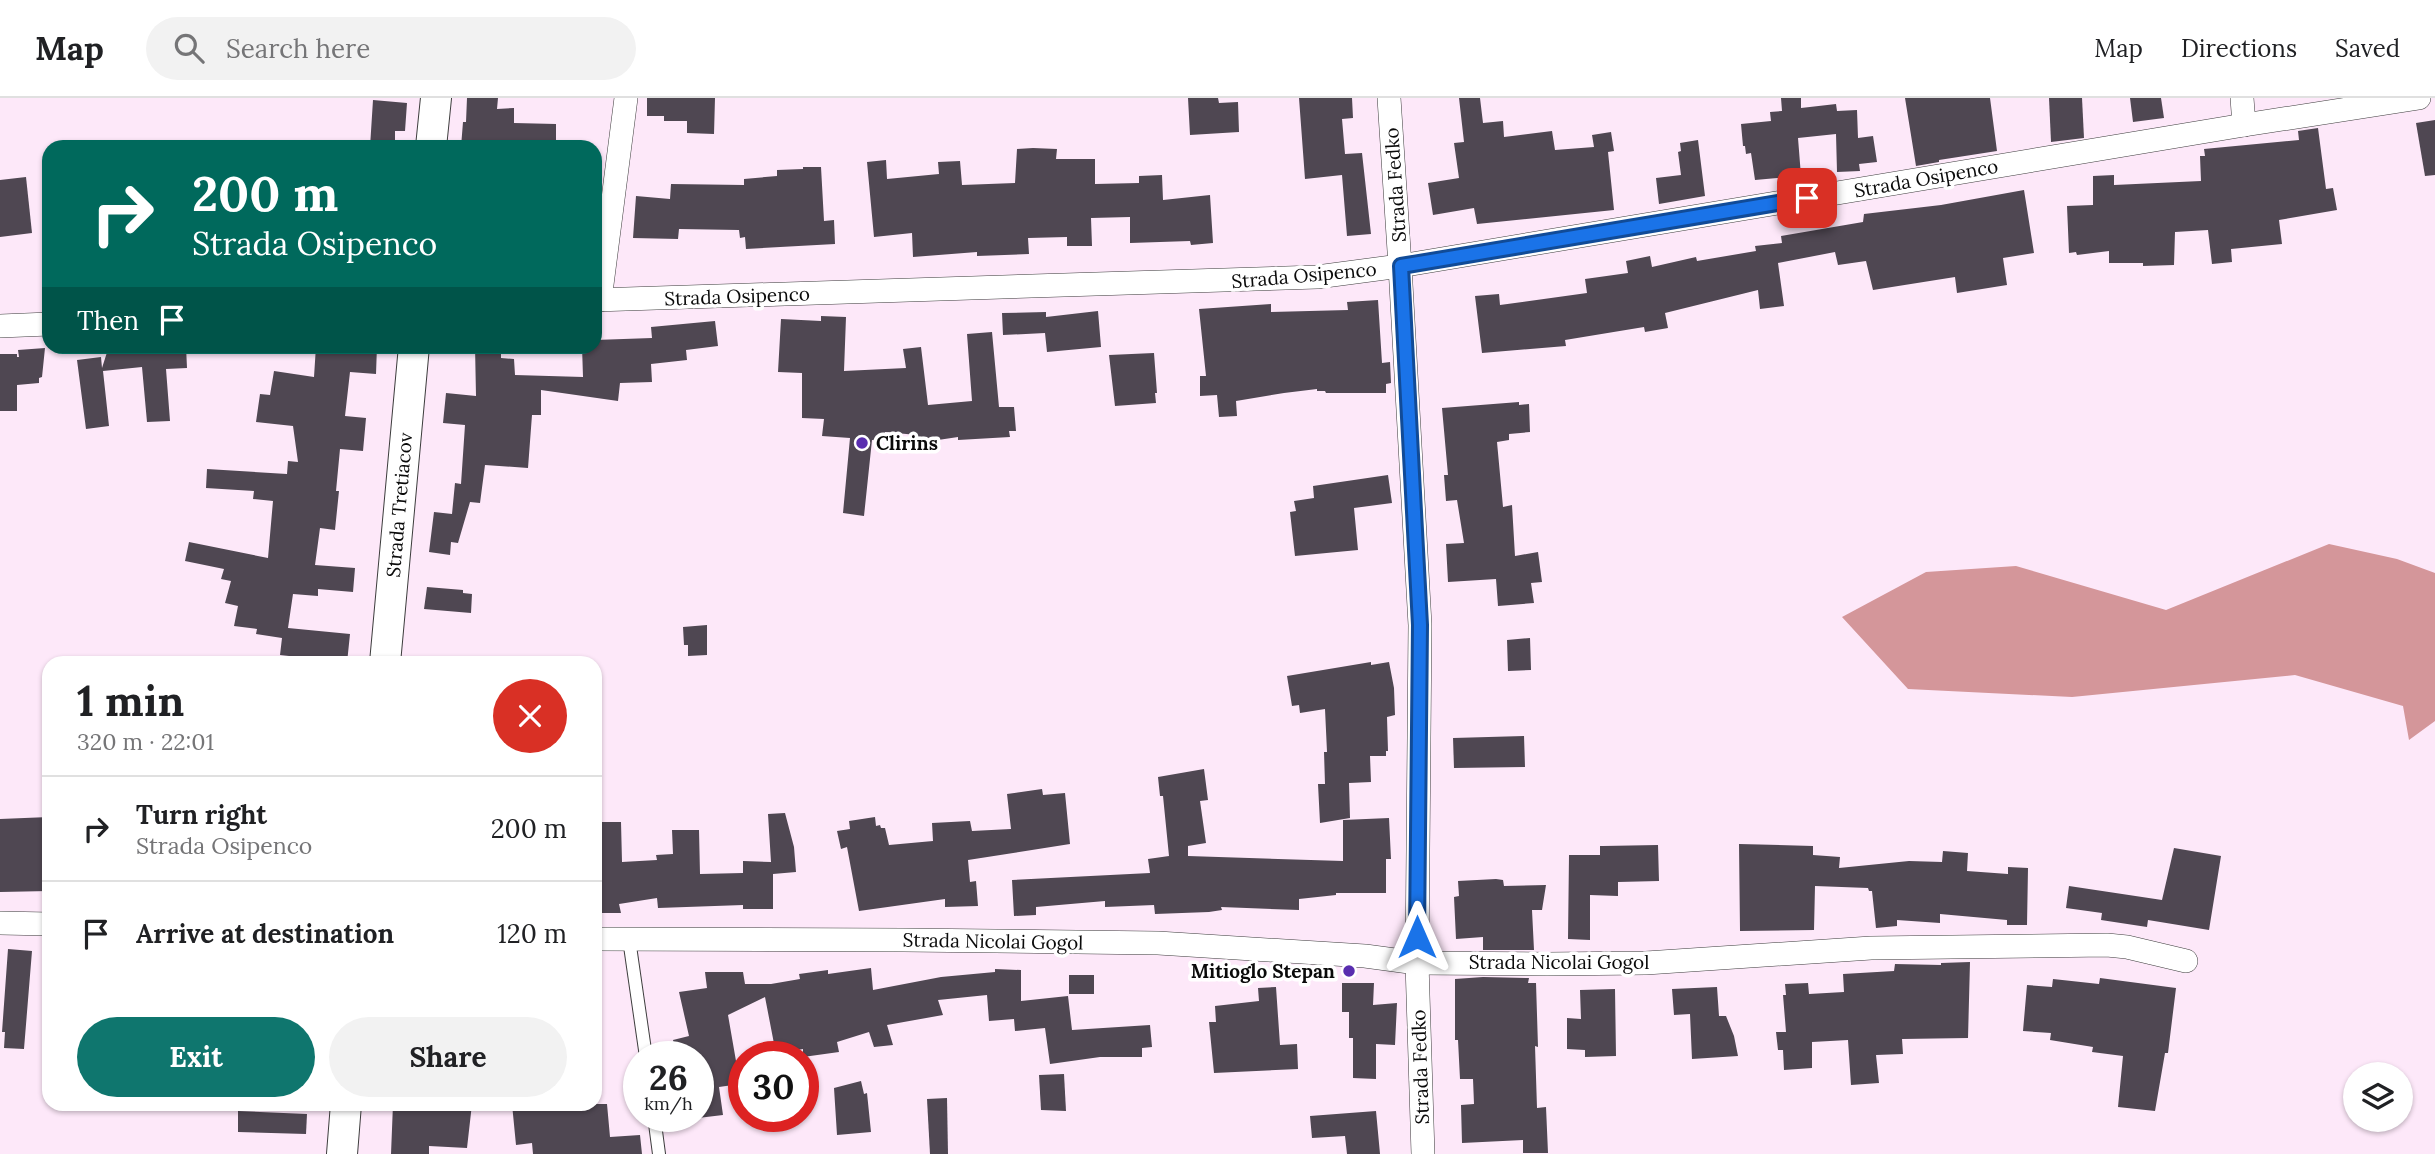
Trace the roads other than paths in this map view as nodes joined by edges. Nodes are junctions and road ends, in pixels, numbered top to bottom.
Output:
1 (436, 98) edge
2 (626, 98) edge
3 (1389, 98) edge
4 (2242, 98) edge
5 (2419, 98) edge
6 (2244, 125) junction
7 (432, 140) edge
8 (1401, 266) junction
9 (602, 271) edge
10 (602, 300) edge
11 (42, 324) edge
12 (0, 326) edge
13 (413, 354) edge
14 (386, 656) edge
15 (0, 923) edge
16 (42, 924) edge
17 (602, 939) edge
18 (629, 939) junction
19 (2186, 961) dead end
20 (1417, 963) junction
21 (644, 1041) edge
22 (345, 1111) edge
23 (656, 1132) edge
24 (342, 1154) edge
25 (659, 1154) edge
26 (1423, 1154) edge

1 - 7 street
2 - 9 street
3 - 8 street, Strada Fedko
4 - 6 street
5 - 6 street, Strada Osipenco
6 - 8 street, Strada Osipenco
8 - 10 street, Strada Osipenco
8 - 20 street, Strada Fedko
11 - 12 street
13 - 14 street, Strada Tretiacov
15 - 16 street
17 - 18 street, Strada Nicolai Gogol
18 - 20 street, Strada Nicolai Gogol
18 - 21 lane
19 - 20 street, Strada Nicolai Gogol
20 - 26 street, Strada Fedko
22 - 24 street
23 - 25 lane

